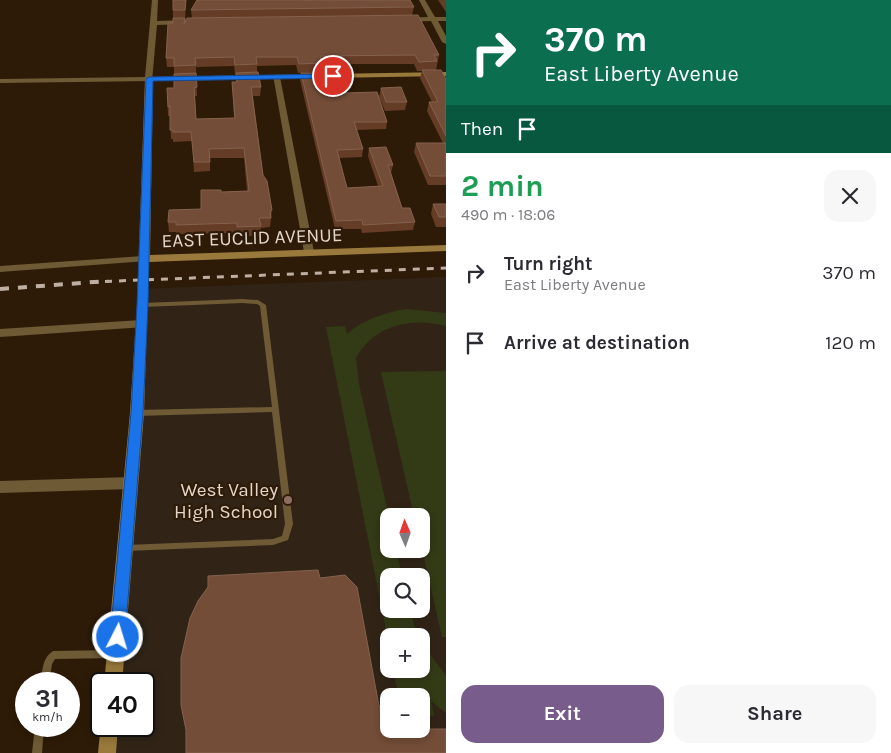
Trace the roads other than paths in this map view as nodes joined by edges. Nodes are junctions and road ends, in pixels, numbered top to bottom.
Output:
1 (155, 0) edge
2 (422, 0) edge
3 (433, 19) junction
4 (446, 19) edge
5 (393, 20) edge
6 (193, 22) edge
7 (153, 23) junction
8 (446, 42) edge
9 (446, 74) edge
10 (276, 77) junction
11 (149, 79) junction
12 (0, 81) edge
13 (446, 248) edge
14 (309, 252) junction
15 (143, 259) junction
16 (0, 269) edge
17 (143, 305) junction
18 (142, 324) junction
19 (0, 333) edge
20 (275, 409) junction
21 (137, 413) junction
22 (131, 483) junction
23 (0, 487) edge
24 (126, 548) junction
25 (116, 654) junction
26 (47, 672) edge
27 (114, 672) edge
28 (39, 737) edge
29 (108, 737) edge
30 (37, 753) edge
31 (107, 753) edge

1 - 7 street
2 - 3 street
3 - 4 street
3 - 5 street
3 - 8 street
6 - 7 street
7 - 11 street
9 - 10 street
10 - 11 street
10 - 14 street
11 - 12 street
11 - 15 street
13 - 14 street, EAST EUCLID AVENUE
14 - 15 street, EAST EUCLID AVENUE
15 - 16 street, EAST EUCLID AVENUE
15 - 17 street
17 - 18 street
17 - 20 lane
18 - 19 street
18 - 21 street
20 - 21 lane
20 - 24 lane
21 - 22 street
22 - 23 street
22 - 24 street
24 - 25 street
25 - 26 lane
25 - 27 street
28 - 30 lane
29 - 31 street

